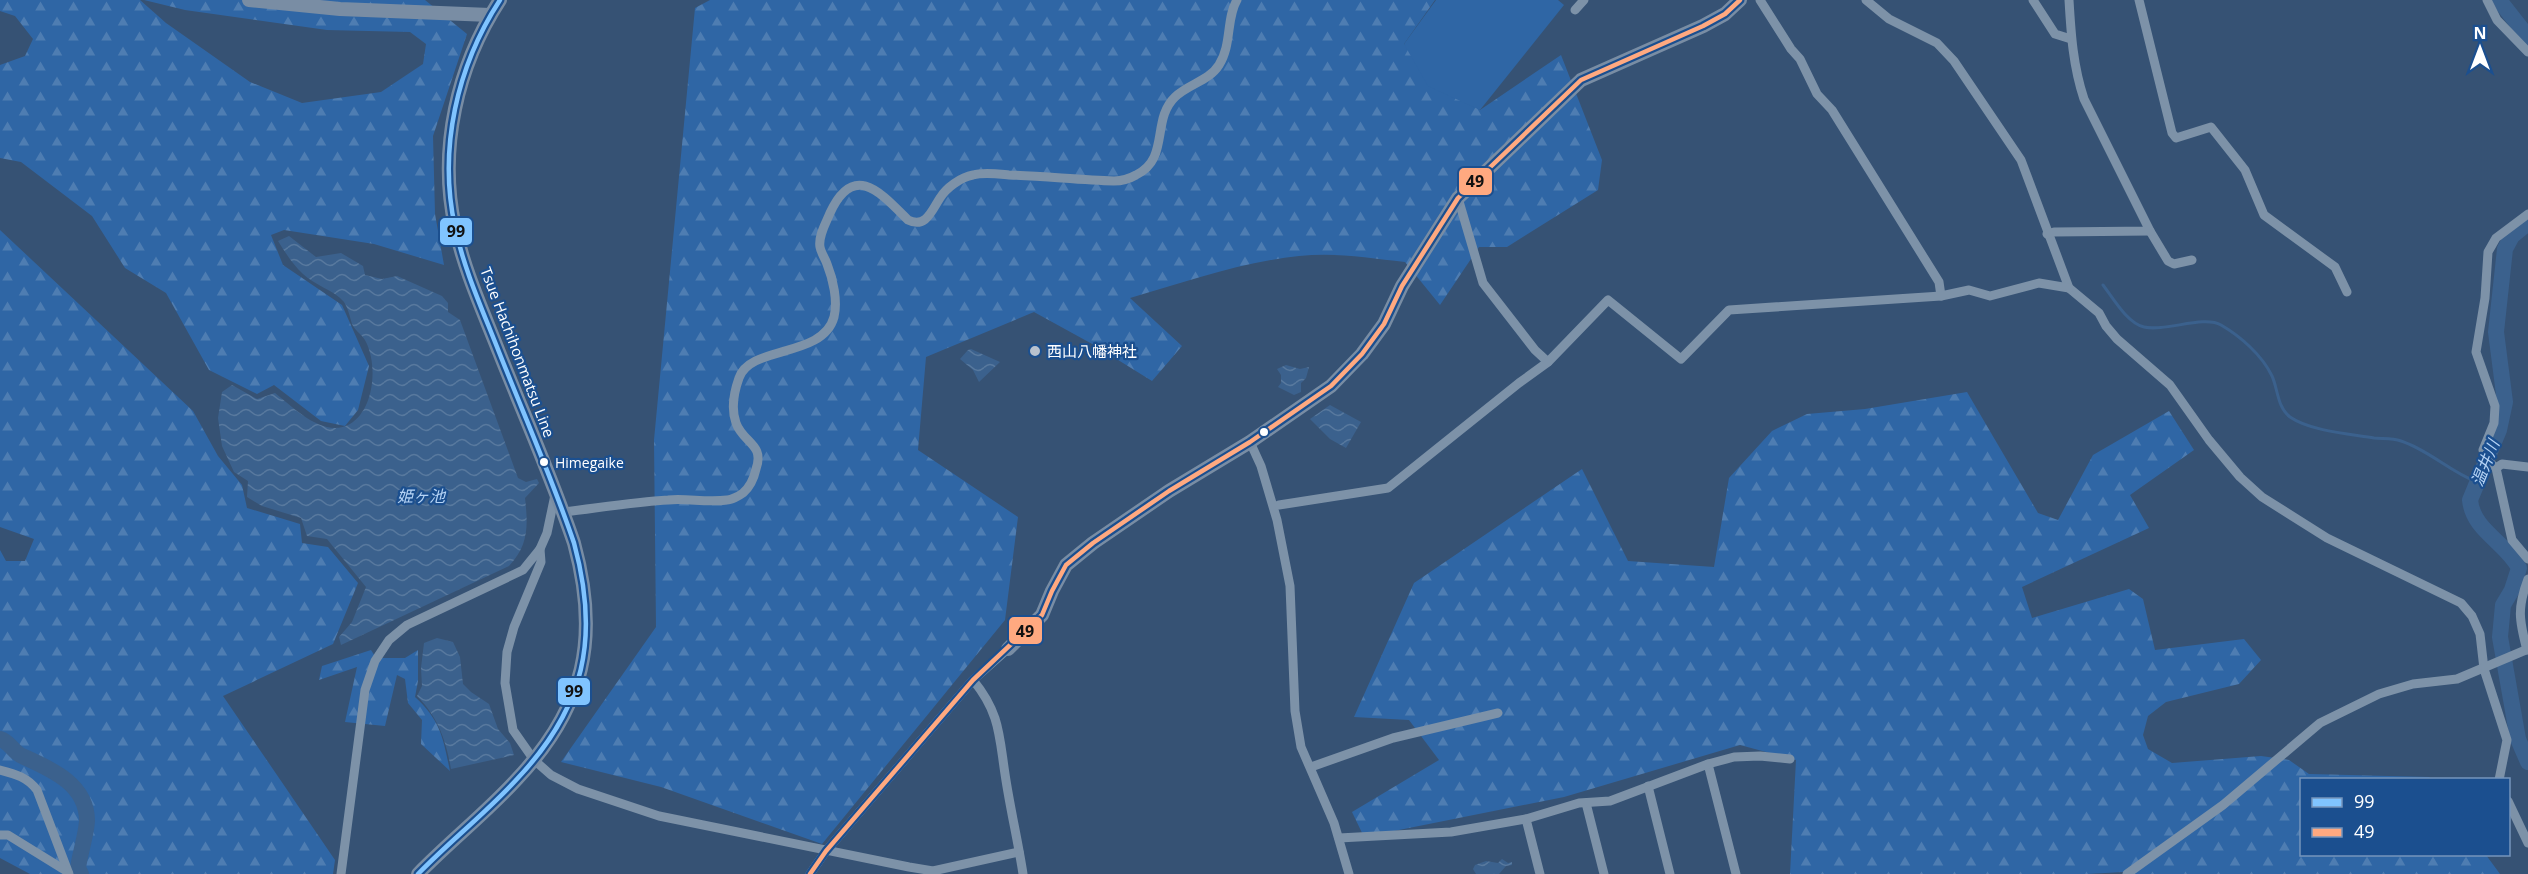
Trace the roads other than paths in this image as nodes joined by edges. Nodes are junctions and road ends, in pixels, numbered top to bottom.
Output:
1 (249, 0) edge
2 (501, 0) edge
3 (1237, 0) edge
4 (1584, 0) edge
5 (1740, 0) edge
6 (1760, 0) edge
7 (1866, 0) edge
8 (2033, 0) edge
9 (2069, 0) edge
10 (2139, 0) edge
11 (2487, 0) edge
12 (1575, 10) dead end
13 (490, 15) junction
14 (2071, 39) junction
15 (2528, 52) edge
16 (1458, 198) junction
17 (2528, 214) edge
18 (2150, 231) junction
19 (2047, 234) junction
20 (2192, 260) dead end
21 (2069, 288) junction
22 (2347, 292) dead end
23 (1941, 296) junction
24 (1548, 362) junction
25 (1250, 442) junction
26 (2528, 467) edge
27 (2496, 468) junction
28 (555, 492) junction
29 (1279, 505) dead end
30 (564, 512) junction
31 (540, 549) junction
32 (2528, 560) edge
33 (2528, 579) edge
34 (1008, 649) joint
35 (2527, 650) edge
36 (2487, 667) junction
37 (974, 680) junction
38 (1498, 714) dead end
39 (1790, 759) dead end
40 (534, 760) junction
41 (1708, 764) junction
42 (1311, 767) junction
43 (0, 770) edge
44 (2499, 778) edge
45 (1648, 786) junction
46 (1586, 802) junction
47 (2510, 805) edge
48 (1526, 819) junction
49 (0, 835) edge
50 (1339, 838) junction
51 (2528, 843) edge
52 (826, 851) junction
53 (1020, 852) junction
54 (69, 873) edge
55 (341, 874) edge
56 (418, 874) edge
57 (810, 874) edge
58 (1023, 874) edge
59 (1348, 874) edge
60 (1540, 874) edge
61 (1604, 874) edge
62 (1670, 874) edge
63 (1736, 874) edge
64 (2127, 874) edge

1 - 13 street
2 - 13 street, Tsue Hachihonmatsu Line
3 - 30 street
4 - 12 street
5 - 16 street
6 - 23 street
7 - 19 street
8 - 14 street
9 - 14 street
10 - 22 street
11 - 15 street
13 - 28 street, Tsue Hachihonmatsu Line
14 - 18 street
16 - 24 street
16 - 25 street
17 - 27 street
18 - 19 street
18 - 20 street
19 - 21 street
21 - 23 street
21 - 36 street
23 - 24 street
24 - 29 street
25 - 34 street
25 - 42 street
26 - 27 street
27 - 32 street
28 - 30 street, Tsue Hachihonmatsu Line
28 - 31 street
30 - 40 street, Tsue Hachihonmatsu Line
31 - 40 street
31 - 55 street
33 - 35 street
34 - 37 street
35 - 36 street
36 - 44 street
36 - 64 street
37 - 52 street
37 - 53 street
38 - 42 street
39 - 41 street
40 - 52 street
40 - 56 street, Tsue Hachihonmatsu Line
41 - 45 street
41 - 63 street
42 - 50 street
43 - 54 street
45 - 46 street
45 - 62 street
46 - 48 street
46 - 61 street
47 - 51 street
48 - 50 street
48 - 60 street
49 - 54 street
50 - 59 street
52 - 53 street
52 - 57 street
53 - 58 street

